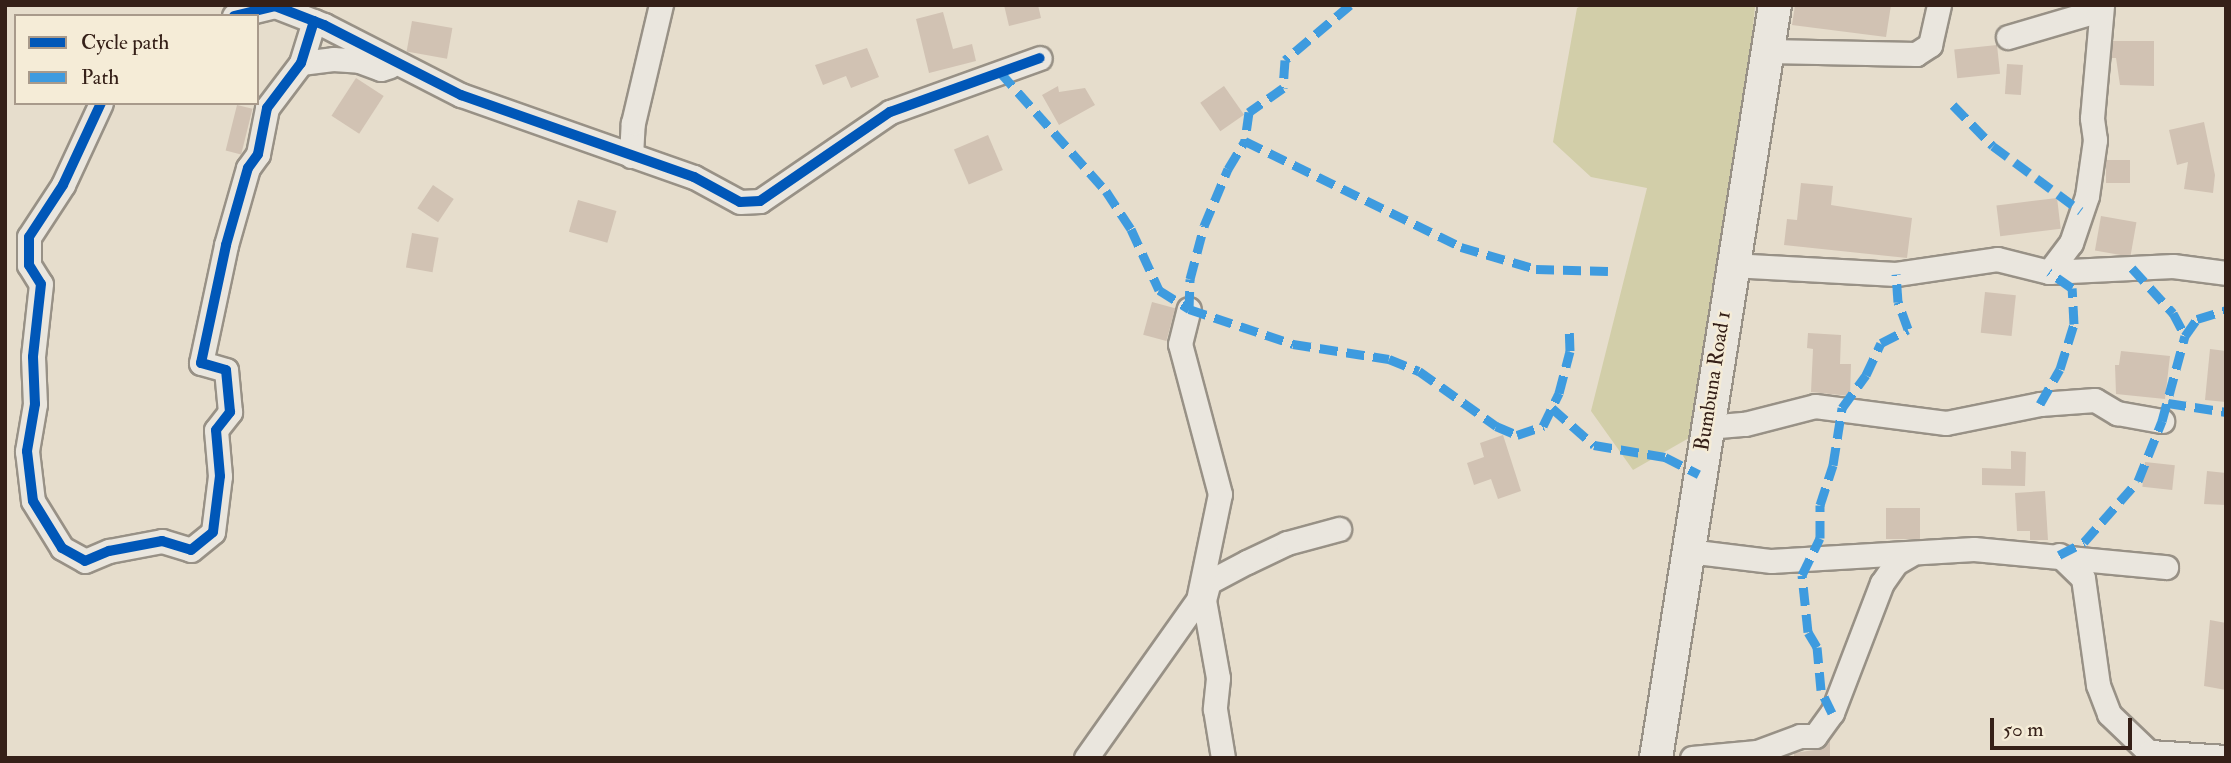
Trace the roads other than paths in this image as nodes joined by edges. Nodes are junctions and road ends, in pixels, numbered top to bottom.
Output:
1 (661, 5) edge
2 (1775, 5) edge
3 (1939, 5) edge
4 (2101, 7) edge
5 (242, 14) edge
6 (314, 21) junction
7 (2008, 37) dead end
8 (1768, 51) junction
9 (1040, 58) dead end
10 (301, 63) junction
11 (400, 63) junction
12 (100, 105) edge
13 (631, 156) junction
14 (1731, 265) junction
15 (2049, 272) junction
16 (2226, 273) edge
17 (1189, 309) dead end
18 (2162, 421) dead end
19 (1707, 427) junction
20 (1339, 529) dead end
21 (1688, 551) junction
22 (1910, 555) junction
23 (2059, 555) junction
24 (2165, 567) dead end
25 (1203, 591) junction
26 (2153, 755) edge
27 (2226, 757) edge
28 (1086, 758) edge
29 (1223, 758) edge
30 (1656, 758) edge
31 (1692, 758) edge

1 - 13 street
2 - 8 main road, Bumbuna Road 1
3 - 8 street
4 - 7 street
4 - 15 street
5 - 6 street
6 - 10 street
6 - 11 street
8 - 14 main road, Bumbuna Road 1
9 - 13 street
10 - 11 street
10 - 12 street
11 - 13 street
14 - 15 street
14 - 19 main road, Bumbuna Road 1
15 - 16 street
17 - 25 street
18 - 19 street
19 - 21 main road, Bumbuna Road 1
20 - 25 street
21 - 22 street
21 - 30 main road, Bumbuna Road 1
22 - 23 street
22 - 31 street
23 - 24 street
23 - 26 street
25 - 28 street
25 - 29 street
26 - 27 street

